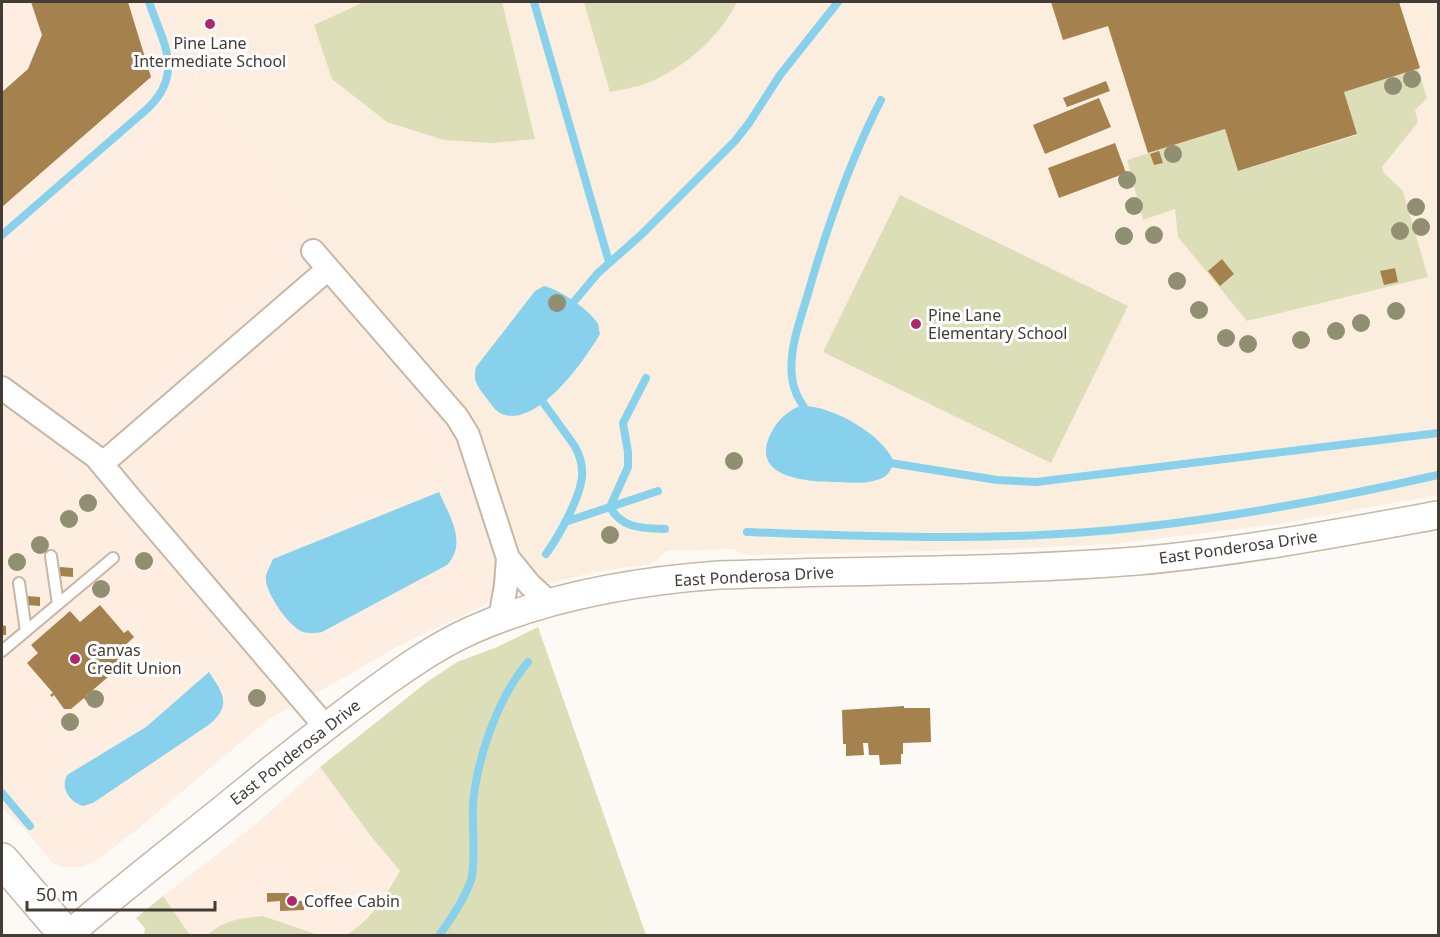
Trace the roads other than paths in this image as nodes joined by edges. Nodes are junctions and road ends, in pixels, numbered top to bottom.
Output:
1 (313, 251) dead end
2 (328, 269) junction
3 (2, 388) edge
4 (103, 463) junction
5 (1438, 515) edge
6 (51, 556) dead end
7 (113, 558) dead end
8 (508, 558) junction
9 (19, 583) dead end
10 (550, 603) junction
11 (58, 604) junction
12 (500, 619) junction
13 (26, 631) junction
14 (2, 651) edge
15 (325, 726) junction
16 (2, 860) edge
17 (67, 936) edge

1 - 2 street
2 - 4 street
2 - 8 street
3 - 4 street
4 - 15 street
5 - 10 street, East Ponderosa Drive
6 - 11 lane
7 - 11 lane
8 - 10 street
8 - 12 street
9 - 13 lane
10 - 12 street, East Ponderosa Drive
11 - 13 lane
12 - 15 street, East Ponderosa Drive
13 - 14 lane
15 - 17 street, East Ponderosa Drive
16 - 17 highway

